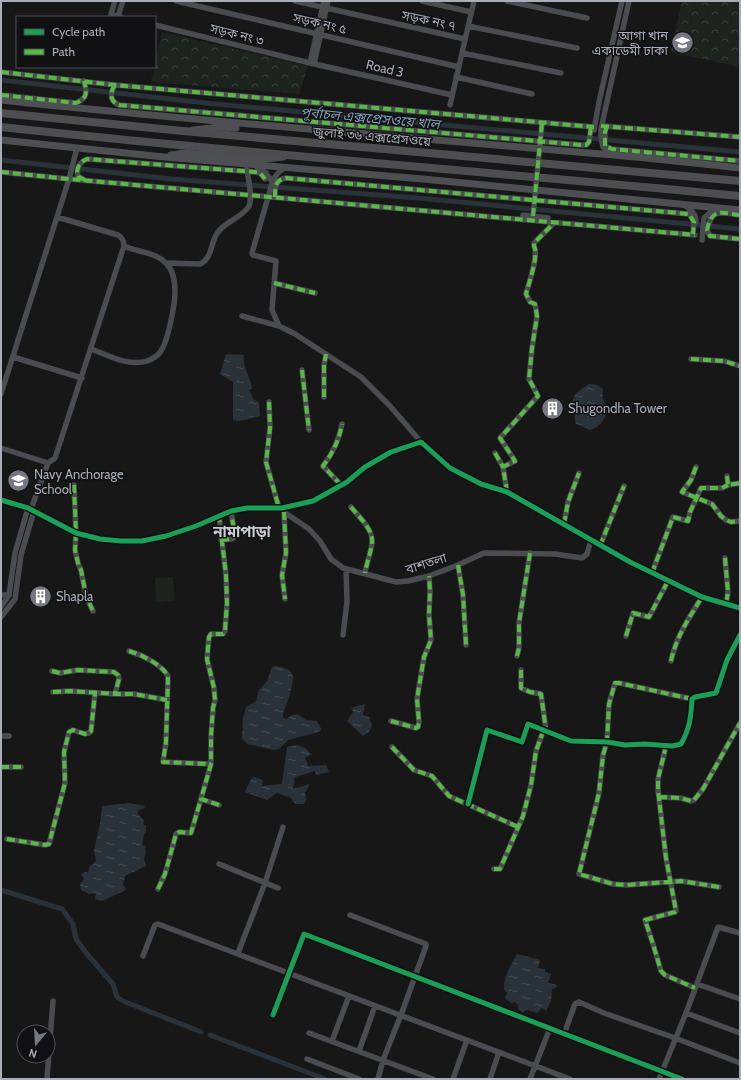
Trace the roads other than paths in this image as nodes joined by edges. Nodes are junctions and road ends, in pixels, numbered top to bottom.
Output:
1 (115, 1) edge
2 (123, 1) edge
3 (176, 1) edge
4 (295, 1) edge
5 (324, 1) edge
6 (328, 1) edge
7 (422, 1) edge
8 (474, 1) edge
9 (507, 1) edge
10 (622, 1) edge
11 (629, 1) edge
12 (324, 8) junction
13 (471, 12) junction
14 (117, 16) edge
15 (120, 16) edge
16 (587, 18) dead end
17 (156, 25) edge
18 (468, 26) junction
19 (318, 34) junction
20 (465, 39) junction
21 (577, 48) dead end
22 (462, 53) junction
23 (312, 63) junction
24 (459, 67) junction
25 (1, 72) edge
26 (561, 73) dead end
27 (456, 77) junction
28 (84, 81) junction
29 (115, 85) junction
30 (532, 94) dead end
31 (1, 95) edge
32 (452, 95) junction
33 (1, 100) edge
34 (450, 105) dead end
35 (1, 113) edge
36 (531, 121) junction
37 (542, 123) junction
38 (553, 123) junction
39 (1, 127) edge
40 (286, 128) junction
41 (603, 128) junction
42 (593, 129) junction
43 (183, 131) junction
44 (740, 138) edge
45 (1, 140) edge
46 (590, 143) junction
47 (603, 145) junction
48 (77, 148) junction
49 (580, 152) junction
50 (293, 156) junction
51 (616, 156) junction
52 (164, 157) junction
53 (740, 161) edge
54 (247, 165) junction
55 (256, 166) junction
56 (284, 168) junction
57 (740, 168) edge
58 (1, 172) edge
59 (70, 176) junction
60 (266, 176) junction
61 (86, 181) junction
62 (740, 182) edge
63 (270, 188) junction
64 (740, 196) edge
65 (272, 197) junction
66 (683, 204) junction
67 (722, 208) junction
68 (740, 210) edge
69 (691, 213) junction
70 (740, 215) edge
71 (533, 216) junction
72 (709, 216) junction
73 (57, 217) junction
74 (523, 220) junction
75 (551, 222) junction
76 (740, 239) edge
77 (702, 240) dead end
78 (124, 246) junction
79 (166, 263) junction
80 (274, 283) junction
81 (315, 293) dead end
82 (242, 316) dead end
83 (279, 326) junction
84 (91, 348) junction
85 (326, 354) junction
86 (13, 357) junction
87 (691, 359) dead end
88 (740, 366) edge
89 (302, 370) dead end
90 (82, 378) junction
91 (1, 394) edge
92 (324, 397) dead end
93 (269, 402) dead end
94 (342, 424) dead end
95 (309, 430) dead end
96 (421, 442) junction
97 (1, 448) edge
98 (495, 453) dead end
99 (48, 463) junction
100 (503, 467) junction
101 (696, 467) dead end
102 (579, 473) dead end
103 (727, 476) dead end
104 (740, 483) edge
105 (74, 485) dead end
106 (341, 485) junction
107 (728, 485) junction
108 (624, 486) dead end
109 (507, 492) junction
110 (697, 498) junction
111 (1, 500) edge
112 (351, 508) dead end
113 (31, 509) junction
114 (281, 509) junction
115 (231, 511) junction
116 (219, 516) junction
117 (740, 522) edge
118 (564, 524) junction
119 (76, 533) junction
120 (221, 540) junction
121 (591, 540) junction
122 (600, 546) junction
123 (15, 553) junction
124 (530, 553) junction
125 (21, 555) junction
126 (725, 558) dead end
127 (458, 565) junction
128 (346, 569) junction
129 (365, 573) junction
130 (652, 573) junction
131 (15, 574) junction
132 (429, 576) junction
133 (668, 581) junction
134 (1, 595) edge
135 (9, 595) junction
136 (702, 597) junction
137 (284, 600) dead end
138 (726, 604) junction
139 (2, 606) edge
140 (740, 608) edge
141 (8, 609) junction
142 (93, 611) dead end
143 (1, 617) edge
144 (343, 635) dead end
145 (740, 635) edge
146 (626, 636) dead end
147 (466, 645) dead end
148 (129, 651) dead end
149 (517, 656) dead end
150 (671, 661) dead end
151 (521, 670) dead end
152 (52, 671) dead end
153 (53, 692) dead end
154 (95, 692) junction
155 (115, 694) junction
156 (692, 699) junction
157 (167, 700) junction
158 (391, 722) dead end
159 (740, 723) edge
160 (545, 729) junction
161 (1, 736) edge
162 (10, 736) dead end
163 (607, 742) junction
164 (666, 746) junction
165 (392, 747) dead end
166 (211, 764) junction
167 (1, 767) edge
168 (21, 767) dead end
169 (659, 797) junction
170 (201, 799) junction
171 (468, 804) junction
172 (219, 805) dead end
173 (283, 827) dead end
174 (518, 827) junction
175 (7, 839) dead end
176 (219, 864) dead end
177 (494, 869) dead end
178 (671, 881) junction
179 (265, 883) junction
180 (278, 888) dead end
181 (719, 888) dead end
182 (158, 889) dead end
183 (350, 915) dead end
184 (740, 933) edge
185 (238, 953) junction
186 (142, 956) dead end
187 (289, 973) junction
188 (416, 977) junction
189 (696, 986) junction
190 (349, 996) junction
191 (740, 1000) edge
192 (53, 1001) dead end
193 (375, 1006) junction
194 (686, 1013) junction
195 (273, 1015) dead end
196 (401, 1015) junction
197 (550, 1028) junction
198 (309, 1033) dead end
199 (740, 1033) edge
200 (564, 1034) junction
201 (675, 1038) junction
202 (467, 1040) junction
203 (332, 1041) junction
204 (359, 1052) junction
205 (500, 1052) junction
206 (307, 1059) dead end
207 (383, 1060) junction
208 (740, 1063) edge
209 (535, 1066) junction
210 (662, 1072) junction
211 (565, 1078) edge
212 (47, 1079) edge
213 (359, 1079) edge
214 (378, 1079) edge
215 (433, 1079) edge
216 (453, 1079) edge
217 (490, 1079) edge
218 (530, 1079) edge
219 (659, 1079) edge
220 (682, 1079) edge

1 - 14 street
2 - 15 street
3 - 19 street, সড়ক নং ৫
4 - 12 street, সড়ক নং ৭
5 - 12 street
6 - 12 street
7 - 13 street
8 - 13 street
9 - 16 street
10 - 42 street
11 - 41 street
12 - 19 street
12 - 20 street, সড়ক নং ৭
13 - 18 street
17 - 23 street, সড়ক নং ৩
18 - 20 street
18 - 21 street
19 - 23 street
19 - 24 street, সড়ক নং ৫
20 - 22 street
22 - 24 street
22 - 26 street
23 - 32 street, Road 3
24 - 27 street
25 - 28 street
27 - 30 street
27 - 32 street
28 - 29 street
28 - 31 street
29 - 36 street
29 - 46 street
32 - 34 street
33 - 40 main road
35 - 43 highway, জুলাই ৩৬ এক্সপ্রেসওয়ে
36 - 37 street
36 - 38 street
37 - 38 street
37 - 71 street, bridge
38 - 42 street
39 - 50 highway, জুলাই ৩৬ এক্সপ্রেসওয়ে
40 - 43 main road
40 - 49 main road
41 - 44 street
41 - 47 street
42 - 46 street
43 - 62 highway, জুলাই ৩৬ এক্সপ্রেসওয়ে
45 - 48 main road
46 - 49 street
47 - 51 street
47 - 53 street
48 - 52 main road
48 - 59 street
49 - 51 main road
50 - 52 main road
50 - 64 highway, জুলাই ৩৬ এক্সপ্রেসওয়ে
51 - 57 main road
52 - 54 main road
54 - 55 main road
54 - 79 street
55 - 56 main road
55 - 60 street
56 - 63 street
56 - 66 main road
58 - 59 street
59 - 61 street
59 - 73 street
60 - 61 street
60 - 63 street
61 - 65 street
63 - 65 street
65 - 69 street
65 - 74 street
65 - 80 street
66 - 67 main road
66 - 69 street
67 - 68 main road
67 - 72 street
69 - 75 street
70 - 72 street
71 - 74 street
71 - 75 street
72 - 76 street
72 - 77 street
73 - 78 street
73 - 86 street
74 - 75 street
75 - 100 street
78 - 79 street
78 - 84 street
79 - 84 street
80 - 81 street
80 - 83 street
82 - 83 street
83 - 85 street
84 - 90 street
85 - 92 street
85 - 96 street
86 - 90 street
86 - 91 street
87 - 88 street
89 - 95 street
90 - 99 street
93 - 114 street
94 - 106 street
96 - 106 street
96 - 109 street
97 - 99 street
98 - 100 street
99 - 113 street
100 - 109 street
101 - 110 street
102 - 118 street
103 - 107 street
104 - 107 street
105 - 119 street
106 - 114 street
107 - 110 street
108 - 122 street
109 - 118 street
110 - 117 street
110 - 130 street
111 - 113 street
112 - 129 street
113 - 119 street
113 - 123 street
113 - 125 street
114 - 115 street
114 - 128 street, বাশতলা
114 - 137 street
115 - 116 street
115 - 120 street
116 - 119 street
116 - 120 street
118 - 121 street
119 - 142 street
120 - 166 street
121 - 122 street
121 - 124 street, বাশতলা
122 - 130 street
123 - 125 street
123 - 131 street
124 - 127 street, বাশতলা
124 - 149 street
125 - 131 street
126 - 138 street
127 - 132 street, বাশতলা
127 - 147 street
128 - 129 street, বাশতলা
128 - 144 street
129 - 132 street, বাশতলা
130 - 133 street
131 - 135 street
131 - 141 street
132 - 158 street
133 - 136 street
133 - 146 street
134 - 135 street
135 - 139 street
136 - 138 street
136 - 150 street
138 - 140 street
139 - 141 street
141 - 143 street
145 - 156 street
148 - 157 street
151 - 160 street
152 - 155 street
153 - 154 street
154 - 155 street
154 - 175 street
155 - 157 street
156 - 163 street
156 - 164 street
157 - 166 street
159 - 169 street
160 - 163 street
160 - 171 street
160 - 174 street
161 - 162 street
163 - 164 street
163 - 178 street
164 - 169 street
165 - 171 street
166 - 170 street
167 - 168 street
169 - 178 street
170 - 172 street
170 - 182 street
171 - 174 street
173 - 179 street
174 - 177 street
176 - 179 street
178 - 181 street
178 - 189 street
179 - 180 street
179 - 185 street
183 - 188 street
184 - 189 street
185 - 186 street
185 - 187 street
187 - 188 street
187 - 190 street
187 - 195 street
188 - 196 street
188 - 197 street
189 - 191 street
189 - 194 street
190 - 193 street
190 - 203 street
192 - 212 street
193 - 196 street
193 - 204 street
194 - 199 street
194 - 201 street
196 - 202 street
196 - 207 street
197 - 200 street
197 - 209 street
198 - 203 street
200 - 201 street
200 - 210 street
201 - 208 street
201 - 210 street
202 - 205 street
202 - 216 street
203 - 204 street
204 - 207 street
205 - 209 street
205 - 217 street
206 - 213 street
207 - 214 street
207 - 215 street
209 - 211 street
209 - 218 street
210 - 219 street
210 - 220 street

